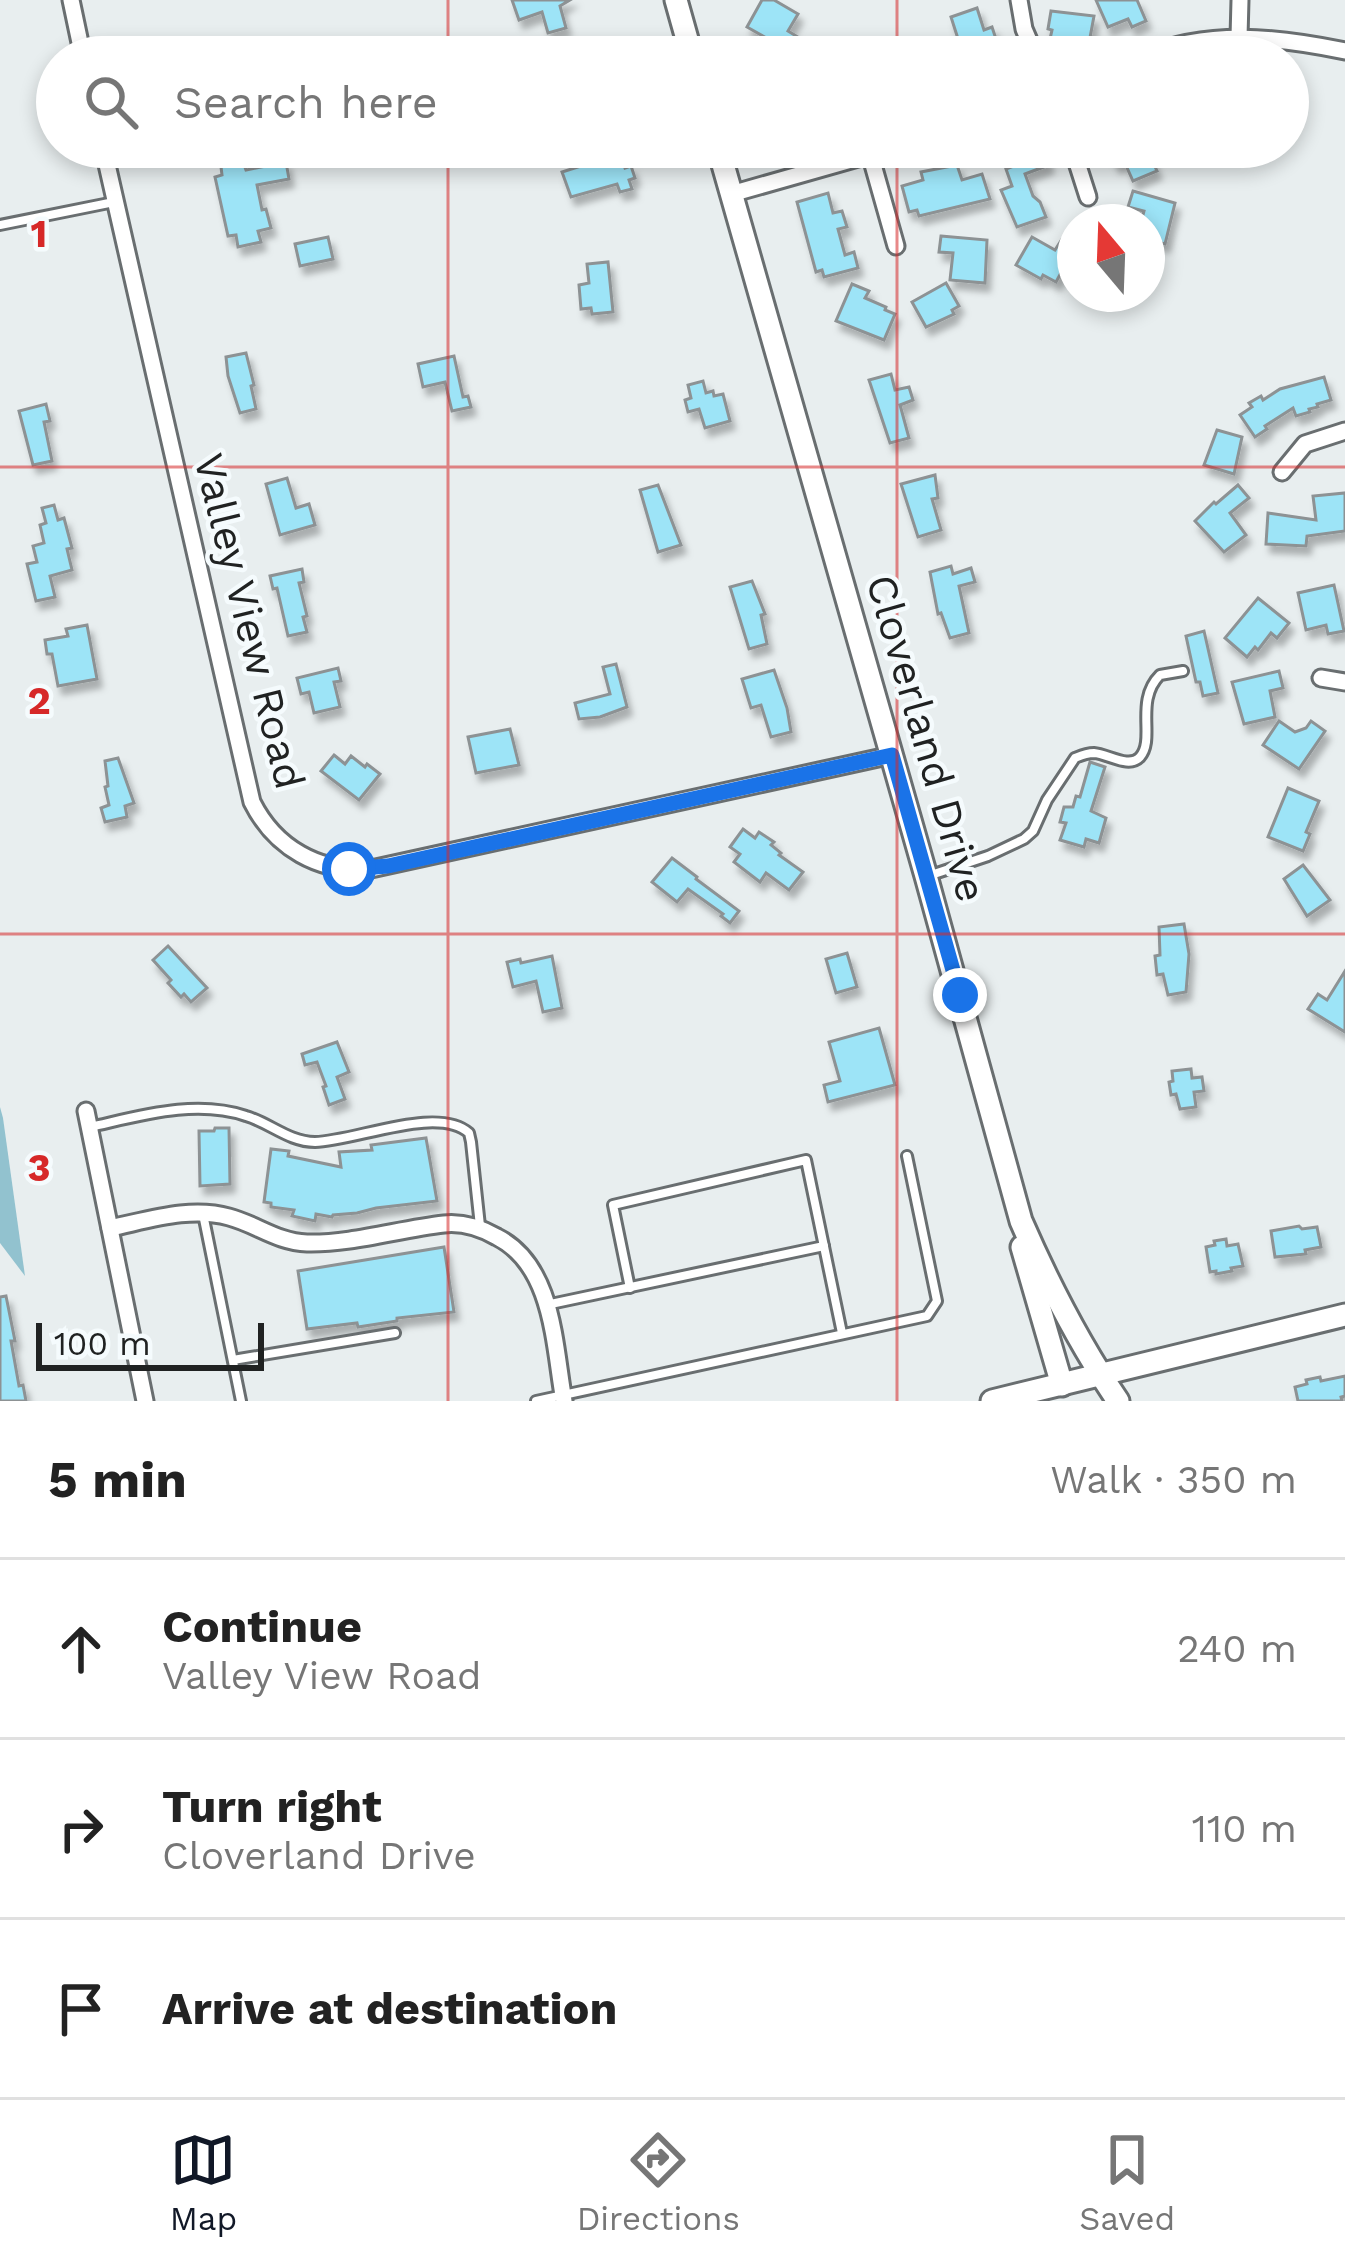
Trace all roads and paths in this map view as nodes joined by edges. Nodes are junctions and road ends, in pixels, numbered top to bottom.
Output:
1 (71, 0) edge
2 (676, 0) edge
3 (1018, 0) edge
4 (1240, 0) edge
5 (79, 36) edge
6 (686, 36) edge
7 (1027, 36) edge
8 (1239, 36) edge
9 (1309, 46) edge
10 (1345, 50) edge
11 (109, 168) edge
12 (724, 168) edge
13 (814, 168) edge
14 (874, 168) edge
15 (1079, 168) edge
16 (731, 194) junction
17 (1088, 197) dead end
18 (116, 202) junction
19 (0, 225) edge
20 (896, 246) dead end
21 (1345, 431) edge
22 (1282, 472) dead end
23 (1183, 671) dead end
24 (1322, 679) dead end
25 (1345, 682) edge
26 (892, 755) junction
27 (926, 876) junction
28 (88, 1119) joint
29 (907, 1156) dead end
30 (1015, 1201) junction
31 (203, 1212) junction
32 (110, 1228) junction
33 (480, 1228) junction
34 (824, 1246) junction
35 (630, 1288) junction
36 (546, 1305) junction
37 (1345, 1315) edge
38 (395, 1333) dead end
39 (842, 1333) junction
40 (233, 1360) junction
41 (1100, 1374) junction
42 (1062, 1384) junction
43 (564, 1398) edge
44 (145, 1401) edge
45 (241, 1401) edge
46 (536, 1401) edge
47 (992, 1401) edge
48 (1118, 1401) edge

1 - 5 street
2 - 6 street
3 - 7 street
4 - 8 street
9 - 10 street
11 - 18 street, Valley View Road
12 - 16 street, Cloverland Drive
13 - 16 street
14 - 20 street
15 - 17 street
16 - 26 street, Cloverland Drive
18 - 19 lane
18 - 26 street, Valley View Road
21 - 22 street
23 - 27 lane
24 - 25 street
26 - 27 street, Cloverland Drive
27 - 30 street, Cloverland Drive
28 - 32 street
28 - 33 lane
29 - 39 lane
30 - 41 street, Cloverland Drive
30 - 42 street
31 - 32 street
31 - 33 street
31 - 40 lane
32 - 44 street
33 - 36 street
34 - 35 lane
34 - 35 lane
34 - 39 lane
35 - 36 lane
36 - 43 street
37 - 41 street
38 - 40 lane
39 - 43 lane
40 - 45 lane
41 - 42 street
41 - 48 street, Cloverland Drive
42 - 47 street
43 - 46 lane

